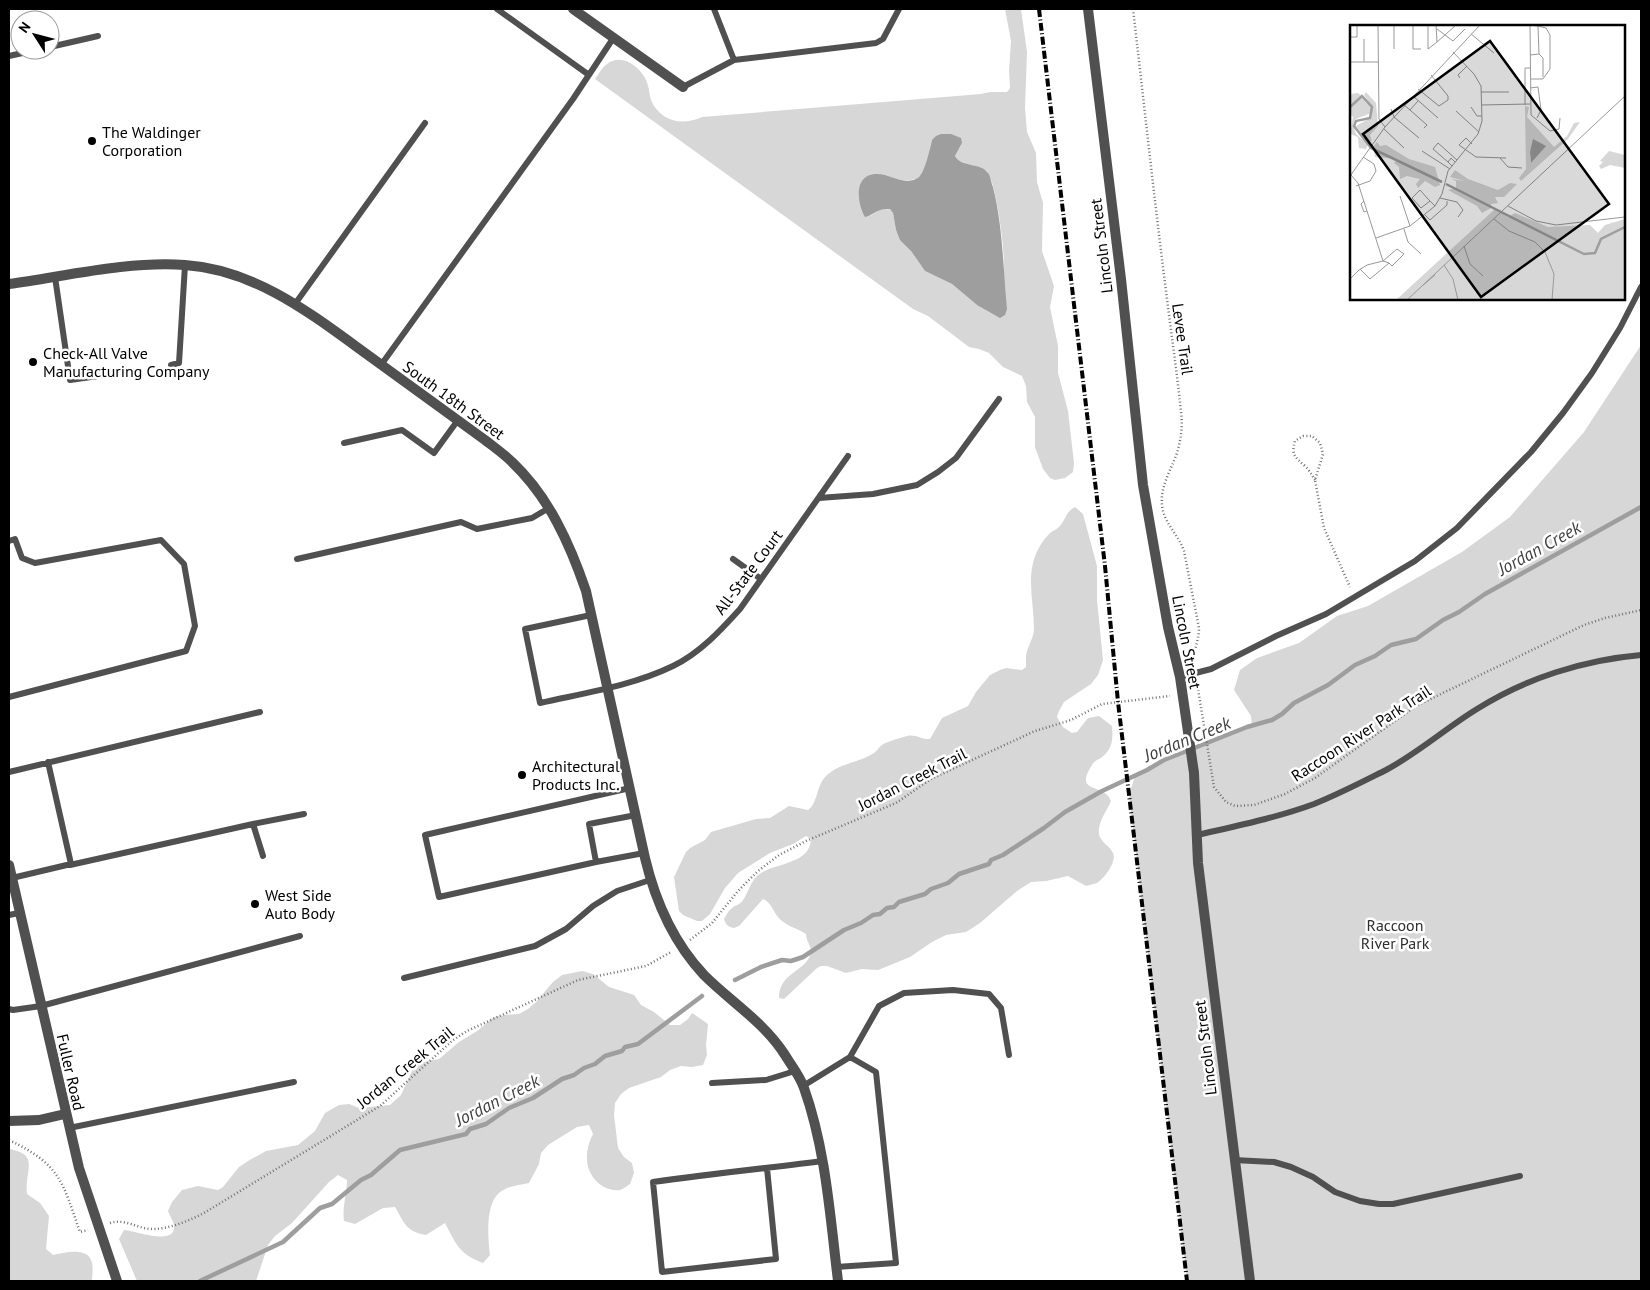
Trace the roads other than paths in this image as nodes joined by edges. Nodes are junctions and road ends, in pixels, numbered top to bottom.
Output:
1 (496, 9) edge
2 (573, 9) edge
3 (714, 9) edge
4 (898, 9) edge
5 (1088, 9) edge
6 (98, 36) dead end
7 (614, 37) junction
8 (60, 45) edge
9 (734, 60) junction
10 (589, 75) junction
11 (683, 87) joint
12 (425, 123) dead end
13 (185, 265) junction
14 (55, 277) junction
15 (9, 284) edge
16 (1641, 287) edge
17 (295, 304) junction
18 (171, 364) dead end
19 (381, 365) junction
20 (98, 376) dead end
21 (999, 399) dead end
22 (458, 420) junction
23 (344, 444) dead end
24 (848, 456) dead end
25 (819, 498) junction
26 (549, 508) junction
27 (9, 541) edge
28 (733, 559) dead end
29 (298, 560) dead end
30 (761, 579) junction
31 (591, 615) junction
32 (1641, 655) edge
33 (1180, 677) junction
34 (607, 687) junction
35 (9, 697) edge
36 (260, 712) dead end
37 (48, 762) junction
38 (9, 772) edge
39 (630, 788) junction
40 (304, 814) dead end
41 (636, 815) junction
42 (254, 824) junction
43 (1197, 835) junction
44 (644, 853) junction
45 (263, 856) dead end
46 (596, 862) junction
47 (9, 865) edge
48 (70, 865) junction
49 (12, 878) junction
50 (650, 880) junction
51 (14, 914) edge
52 (300, 936) dead end
53 (404, 978) dead end
54 (41, 1006) junction
55 (9, 1009) edge
56 (1009, 1055) dead end
57 (850, 1057) junction
58 (795, 1071) junction
59 (294, 1082) dead end
60 (712, 1083) dead end
61 (803, 1086) junction
62 (65, 1114) junction
63 (9, 1121) edge
64 (69, 1128) junction
65 (1234, 1160) junction
66 (824, 1162) junction
67 (767, 1168) junction
68 (1520, 1176) dead end
69 (836, 1267) junction
70 (116, 1279) edge
71 (838, 1281) edge
72 (1250, 1281) edge

1 - 10 lane
2 - 7 street
3 - 9 lane
4 - 9 lane
5 - 33 street, Lincoln Street
6 - 8 lane
7 - 10 lane
7 - 11 street
9 - 11 lane
10 - 19 lane
12 - 17 lane
13 - 14 street, South 18th Street
13 - 17 street, South 18th Street
13 - 18 lane
14 - 15 street, South 18th Street
14 - 20 lane
16 - 33 lane
17 - 19 street, South 18th Street
19 - 22 street, South 18th Street
21 - 25 lane
22 - 23 lane
22 - 26 street, South 18th Street
24 - 25 lane, All-State Court
25 - 30 lane, All-State Court
26 - 29 lane
26 - 31 street, South 18th Street
27 - 35 lane
28 - 30 lane
30 - 34 lane, All-State Court
31 - 34 street, South 18th Street
31 - 34 lane, All-State Court
32 - 43 lane
33 - 43 street, Lincoln Street
34 - 39 street, South 18th Street
36 - 37 lane
37 - 38 lane
37 - 48 lane
39 - 41 street, South 18th Street
39 - 46 lane
40 - 42 lane
41 - 44 street, South 18th Street
41 - 46 lane
42 - 45 lane
42 - 48 lane
43 - 65 street, Lincoln Street
44 - 46 lane
44 - 50 street, South 18th Street
47 - 49 street, Fuller Road
48 - 49 lane
49 - 51 street, Fuller Road
50 - 53 lane
50 - 58 street, South 18th Street
51 - 54 street, Fuller Road
52 - 54 lane
54 - 55 lane
54 - 62 street, Fuller Road
56 - 57 lane
57 - 61 lane
57 - 69 lane
58 - 60 lane
58 - 61 street, South 18th Street
59 - 64 lane
61 - 66 street, South 18th Street
62 - 63 street
62 - 64 street, Fuller Road
64 - 70 street, Fuller Road
65 - 68 lane
65 - 72 street, Lincoln Street
66 - 67 lane
66 - 69 street, South 18th Street
67 - 67 lane
69 - 71 street, South 18th Street

